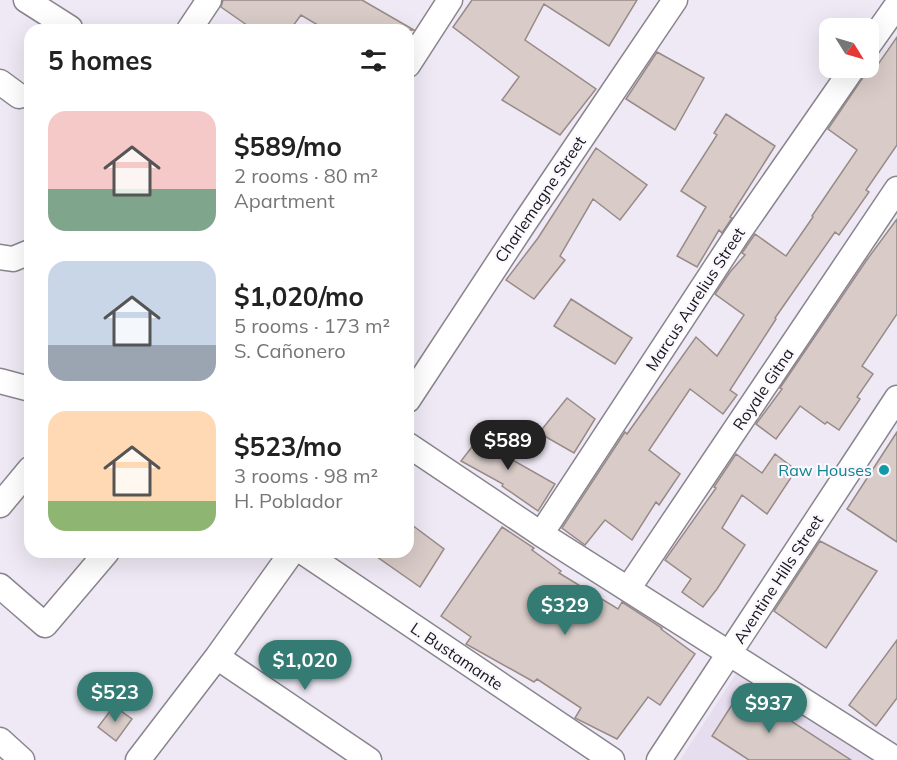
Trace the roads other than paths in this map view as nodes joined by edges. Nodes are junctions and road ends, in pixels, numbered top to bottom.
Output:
1 (26, 0) edge
2 (209, 0) edge
3 (450, 0) edge
4 (675, 0) edge
5 (897, 5) edge
6 (64, 24) edge
7 (193, 24) edge
8 (879, 30) edge
9 (414, 56) edge
10 (846, 78) edge
11 (897, 189) edge
12 (24, 254) edge
13 (0, 257) edge
14 (0, 381) edge
15 (24, 387) edge
16 (414, 391) edge
17 (897, 398) edge
18 (414, 449) edge
19 (24, 476) edge
20 (0, 505) edge
21 (541, 534) junction
22 (102, 558) edge
23 (288, 558) edge
24 (312, 558) edge
25 (0, 586) edge
26 (628, 589) junction
27 (729, 654) junction
28 (217, 657) junction
29 (0, 740) edge
30 (22, 760) edge
31 (138, 760) edge
32 (369, 760) edge
33 (612, 760) edge
34 (659, 760) edge
35 (897, 760) edge

1 - 6 street
2 - 7 street
3 - 9 street
4 - 16 street, Charlemagne Street
5 - 8 street
10 - 21 street, Marcus Aurelius Street
11 - 26 street, Royale Gitna
12 - 13 street
14 - 15 street
17 - 27 street, Aventine Hills Street
18 - 21 street
19 - 20 street
21 - 26 street
22 - 25 street
23 - 28 street
24 - 33 street, L. Bustamante
26 - 27 street
27 - 34 street, Aventine Hills Street
27 - 35 street
28 - 31 street
28 - 32 street
29 - 30 street

